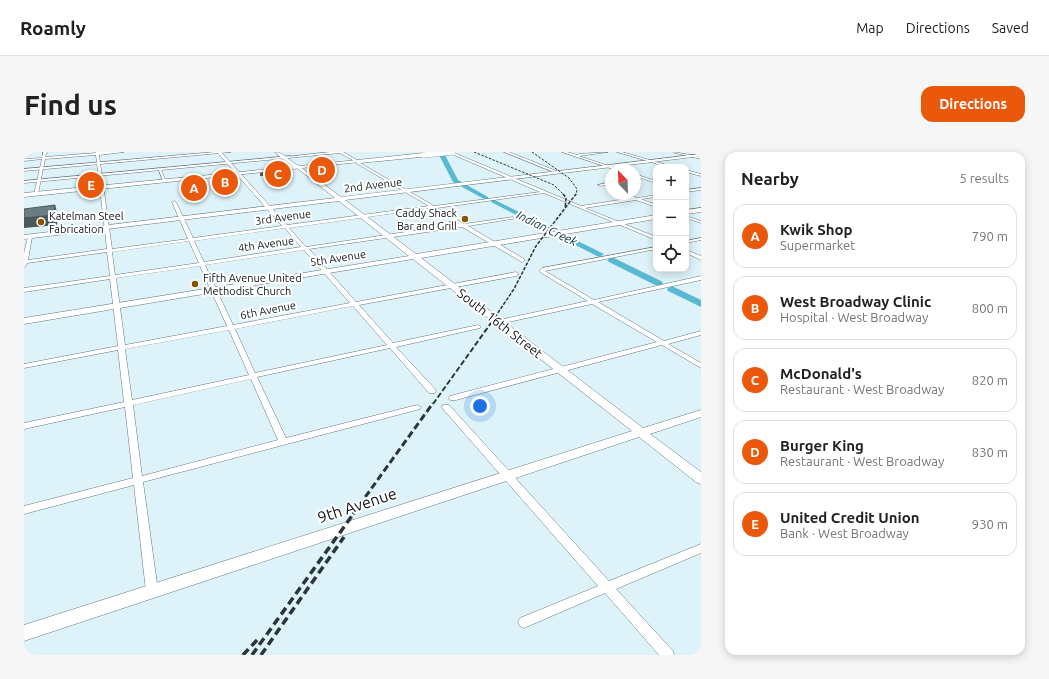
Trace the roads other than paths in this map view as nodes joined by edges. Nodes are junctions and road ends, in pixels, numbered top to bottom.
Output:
1 (44, 152) edge
2 (122, 152) edge
3 (219, 152) edge
4 (229, 152) edge
5 (277, 152) edge
6 (341, 152) edge
7 (393, 152) edge
8 (438, 152) edge
9 (451, 152) edge
10 (506, 152) edge
11 (564, 152) edge
12 (606, 152) edge
13 (619, 152) edge
14 (676, 152) edge
15 (97, 153) edge
16 (425, 154) edge
17 (285, 155) edge
18 (701, 155) edge
19 (575, 156) junction
20 (692, 156) junction
21 (44, 158) junction
22 (405, 158) junction
23 (701, 158) edge
24 (24, 160) edge
25 (356, 161) junction
26 (412, 161) dead end
27 (651, 161) junction
28 (227, 162) junction
29 (99, 163) junction
30 (625, 164) edge
31 (662, 164) edge
32 (605, 165) edge
33 (605, 166) edge
34 (42, 168) junction
35 (299, 168) junction
36 (159, 169) junction
37 (24, 170) edge
38 (701, 171) edge
39 (556, 172) junction
40 (691, 172) joint
41 (101, 174) junction
42 (238, 174) junction
43 (701, 175) edge
44 (641, 177) edge
45 (653, 177) edge
46 (510, 178) junction
47 (645, 178) junction
48 (641, 179) edge
49 (39, 180) junction
50 (165, 181) junction
51 (653, 181) edge
52 (24, 182) edge
53 (605, 184) edge
54 (600, 185) dead end
55 (103, 187) junction
56 (701, 189) edge
57 (406, 191) junction
58 (689, 191) edge
59 (544, 192) junction
60 (36, 194) junction
61 (24, 195) edge
62 (653, 196) edge
63 (641, 198) edge
64 (340, 199) junction
65 (627, 200) edge
66 (637, 200) edge
67 (174, 202) dead end
68 (653, 206) edge
69 (434, 207) junction
70 (581, 207) junction
71 (268, 208) junction
72 (701, 210) edge
73 (689, 212) edge
74 (363, 216) junction
75 (653, 217) edge
76 (182, 218) junction
77 (511, 218) dead end
78 (689, 219) edge
79 (619, 223) junction
80 (701, 223) edge
81 (463, 224) junction
82 (108, 227) junction
83 (285, 227) junction
84 (388, 236) junction
85 (27, 237) edge
86 (653, 238) edge
87 (701, 239) edge
88 (192, 240) junction
89 (689, 241) edge
90 (495, 244) junction
91 (304, 248) junction
92 (653, 249) edge
93 (111, 251) junction
94 (689, 252) edge
95 (415, 257) junction
96 (701, 258) edge
97 (522, 260) dead end
98 (24, 263) edge
99 (203, 263) junction
100 (325, 272) junction
101 (516, 274) dead end
102 (113, 277) junction
103 (701, 278) edge
104 (452, 286) junction
105 (24, 290) edge
106 (214, 290) junction
107 (593, 302) junction
108 (354, 304) junction
109 (116, 306) junction
110 (24, 321) edge
111 (499, 322) junction
112 (232, 327) junction
113 (478, 327) dead end
114 (701, 333) edge
115 (663, 343) junction
116 (392, 346) junction
117 (122, 348) junction
118 (24, 366) edge
119 (701, 366) edge
120 (560, 370) junction
121 (254, 376) junction
122 (432, 391) dead end
123 (453, 398) dead end
124 (128, 404) junction
125 (417, 407) dead end
126 (446, 407) dead end
127 (701, 413) edge
128 (24, 426) edge
129 (641, 432) junction
130 (283, 442) junction
131 (508, 476) junction
132 (701, 479) edge
133 (138, 480) junction
134 (24, 510) edge
135 (701, 548) edge
136 (608, 587) junction
137 (152, 591) junction
138 (524, 622) dead end
139 (24, 633) edge
140 (668, 655) edge

1 - 21 street
2 - 15 street
3 - 4 street
3 - 28 street
3 - 29 street
5 - 17 main road
6 - 17 street
6 - 25 street
7 - 16 street
8 - 16 main road, bridge
9 - 16 main road, bridge
9 - 22 street
9 - 46 street
10 - 39 street
11 - 19 street
12 - 19 street
13 - 27 street
14 - 20 street
15 - 21 street
15 - 29 street
16 - 25 main road
17 - 28 street
17 - 35 main road
18 - 20 street, 2nd Avenue
19 - 32 street
20 - 23 street
20 - 27 street, 2nd Avenue
21 - 24 street
21 - 34 street
22 - 25 street
22 - 26 street
25 - 35 main road
25 - 57 street
27 - 30 street, 2nd Avenue
27 - 31 street
28 - 36 street
28 - 42 street
29 - 34 street
29 - 41 street
33 - 39 street, 2nd Avenue
34 - 37 street
34 - 49 street
35 - 42 main road
35 - 64 street, South 16th Street
36 - 41 street
36 - 50 street
38 - 40 street
39 - 46 street, 2nd Avenue
40 - 43 street
41 - 49 street
41 - 55 street
42 - 50 main road
42 - 71 street
44 - 47 street
45 - 47 street
46 - 57 street, 2nd Avenue
46 - 59 street
47 - 48 street
47 - 51 street
49 - 52 street
49 - 60 street
50 - 55 main road
53 - 54 street
55 - 60 main road
55 - 82 street
56 - 58 street
57 - 64 street, 2nd Avenue
57 - 69 street
59 - 69 street, 3rd Avenue
59 - 70 street
60 - 61 main road
62 - 63 street
64 - 71 street, 2nd Avenue
64 - 74 street, South 16th Street
65 - 70 street
66 - 68 street
67 - 76 street
69 - 74 street, 3rd Avenue
69 - 81 street
70 - 79 street
71 - 76 street, 2nd Avenue
71 - 83 street
72 - 73 street
74 - 83 street, 3rd Avenue
74 - 84 street, South 16th Street
75 - 79 street, 5th Avenue
76 - 82 street, 2nd Avenue
76 - 88 street
77 - 81 street, 4th Avenue
78 - 80 street
79 - 86 street
79 - 90 street, 5th Avenue
81 - 84 street, 4th Avenue
81 - 90 street
82 - 85 street, 2nd Avenue
82 - 93 street
83 - 88 street, 3rd Avenue
83 - 91 street
84 - 91 street, 4th Avenue
84 - 95 street, South 16th Street
85 - 98 street
87 - 89 street
88 - 93 street, 3rd Avenue
88 - 99 street
90 - 95 street, 5th Avenue
90 - 97 street
91 - 99 street, 4th Avenue
91 - 100 street
92 - 107 street
93 - 98 street, 3rd Avenue
93 - 102 street
94 - 96 street
95 - 100 street, 5th Avenue
95 - 104 street, South 16th Street
99 - 102 street, 4th Avenue
99 - 106 street
100 - 106 street, 5th Avenue
100 - 108 street
101 - 104 street, 6th Avenue
102 - 105 street, 4th Avenue
102 - 109 street
103 - 107 street
104 - 108 street, 6th Avenue
104 - 111 street, South 16th Street
106 - 109 street, 5th Avenue
106 - 112 street
107 - 111 street
107 - 115 street
108 - 112 street, 6th Avenue
108 - 116 street
109 - 110 street, 5th Avenue
109 - 117 street
111 - 120 street, South 16th Street
112 - 117 street, 6th Avenue
112 - 121 street
113 - 116 street
114 - 115 street
115 - 119 street
115 - 120 street
116 - 121 street
116 - 122 street
117 - 118 street, 6th Avenue
117 - 124 street
120 - 123 street
120 - 129 street, South 16th Street
121 - 124 street
121 - 130 street
124 - 128 street
124 - 133 street
125 - 130 street
126 - 131 street
127 - 129 street, 9th Avenue
129 - 131 street, 9th Avenue
129 - 132 street, South 16th Street
130 - 133 street
131 - 136 street
131 - 137 street, 9th Avenue
133 - 134 street
133 - 137 street
135 - 136 street
136 - 138 street
136 - 140 street
137 - 139 street, 9th Avenue

